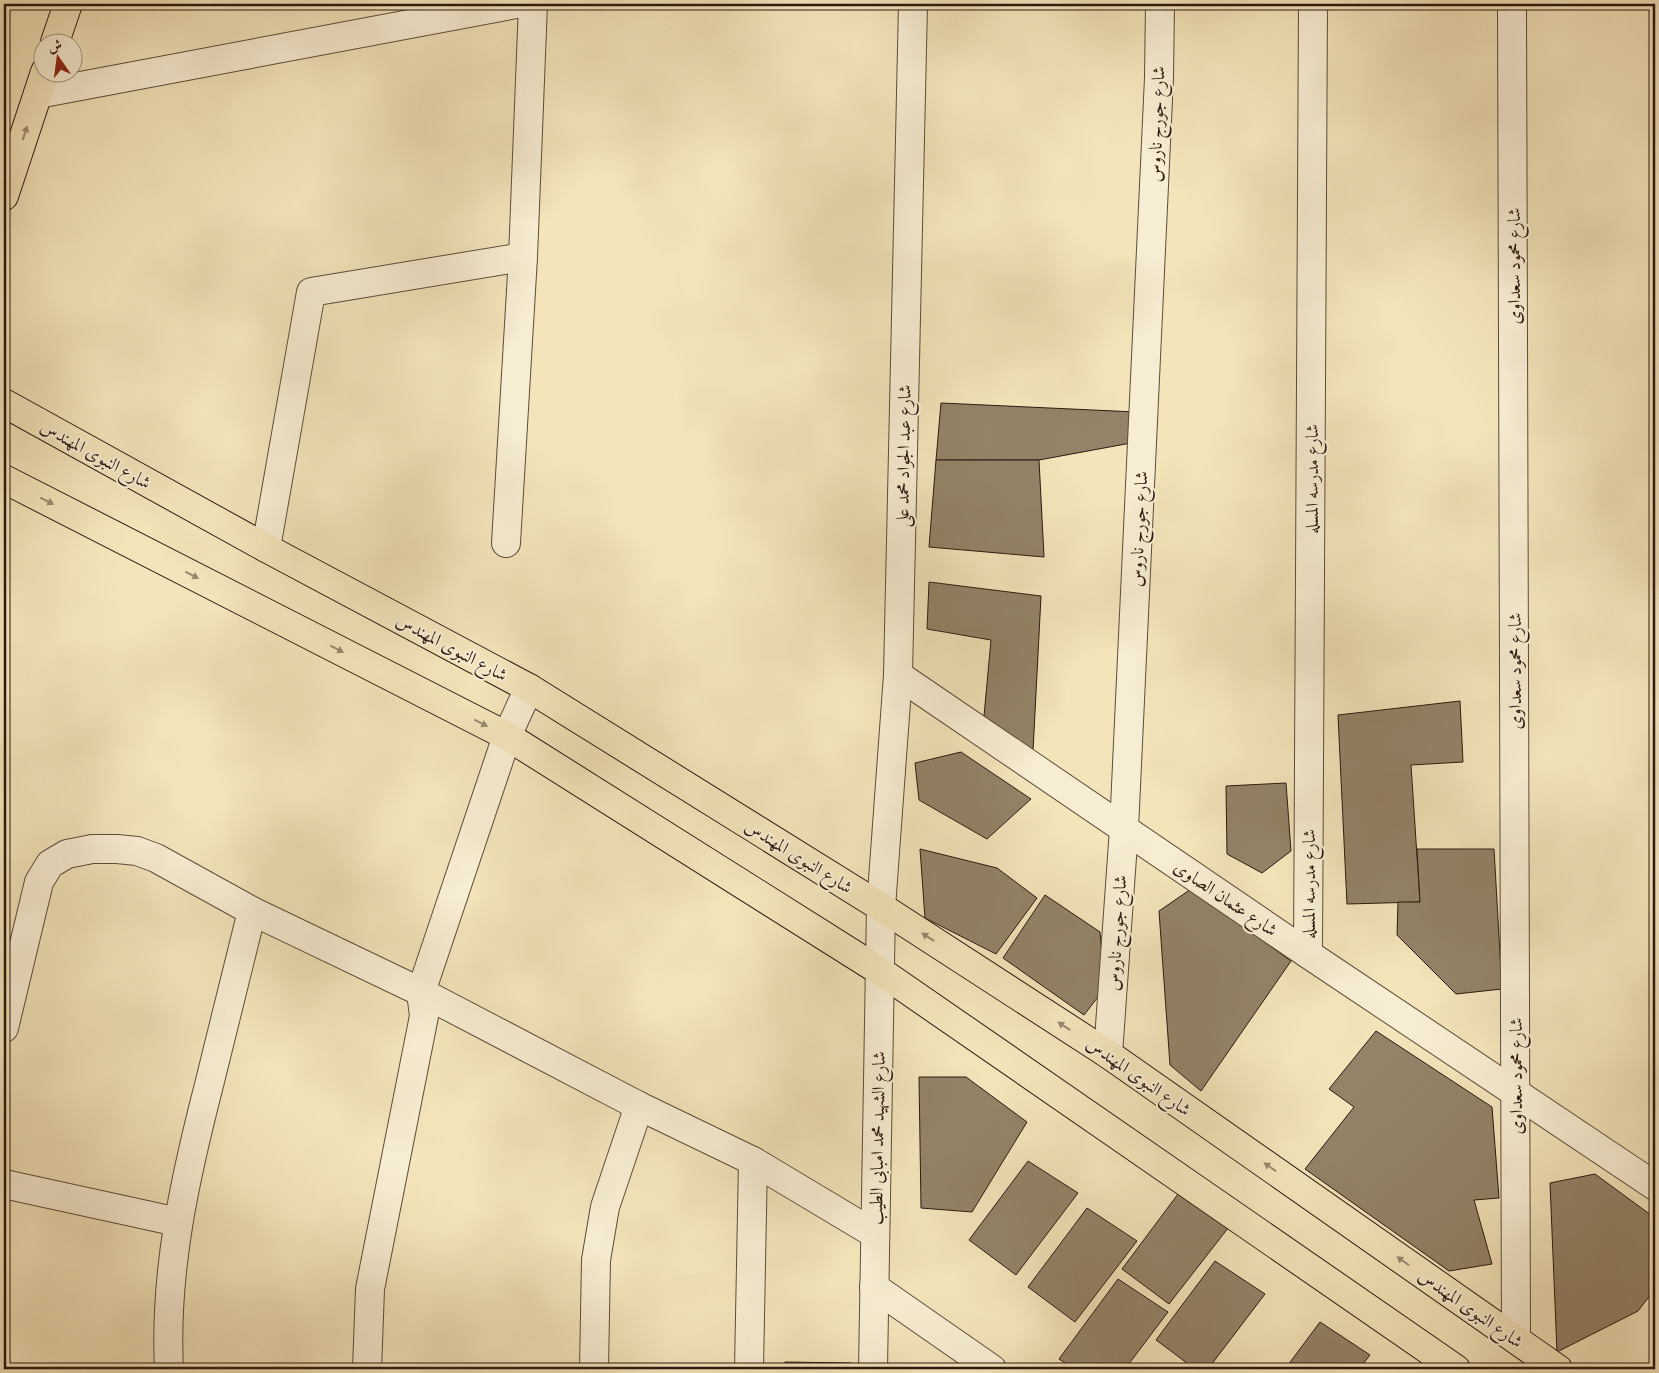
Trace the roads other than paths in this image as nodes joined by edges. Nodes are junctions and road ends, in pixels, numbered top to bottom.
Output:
1 (68, 4) edge
2 (516, 4) edge
3 (533, 4) edge
4 (913, 4) edge
5 (1160, 4) edge
6 (1313, 4) edge
7 (1512, 4) edge
8 (58, 32) edge
9 (41, 83) edge
10 (4, 196) edge
11 (523, 257) junction
12 (4, 403) edge
13 (4, 479) edge
14 (506, 543) dead end
15 (266, 548) junction
16 (898, 675) junction
17 (529, 688) junction
18 (507, 736) junction
19 (1124, 828) junction
20 (881, 907) junction
21 (252, 912) junction
22 (1308, 954) junction
23 (880, 971) junction
24 (421, 992) junction
25 (4, 1028) edge
26 (1108, 1054) junction
27 (1515, 1093) junction
28 (639, 1106) junction
29 (753, 1162) junction
30 (4, 1184) edge
31 (1655, 1186) edge
32 (178, 1222) junction
33 (875, 1234) junction
34 (874, 1287) junction
35 (1516, 1339) junction
36 (169, 1369) edge
37 (367, 1369) edge
38 (594, 1369) edge
39 (749, 1369) edge
40 (873, 1369) edge
41 (992, 1369) edge
42 (1456, 1369) edge
43 (1558, 1369) edge

1 - 8 main road
2 - 9 street
3 - 11 street
4 - 16 street, شارع عبد الجواد محمد على
5 - 19 street, شارع جورج ناروس
6 - 22 street, شارع مدرسه المسله
7 - 27 street, شارع محمود سعداوى
10 -> 9 main road
11 - 14 street
11 - 15 street
12 - 15 main road, شارع النبوى المهندس
13 -> 18 main road
15 - 17 main road, شارع النبوى المهندس
16 - 19 street, شارع عثمان الصاوى
16 - 20 street, شارع عبد الجواد محمد على
17 - 18 street
17 - 20 main road, شارع النبوى المهندس
18 - 23 main road
18 - 24 street
19 - 22 street, شارع عثمان الصاوى
19 - 26 street, شارع جورج ناروس
20 - 23 street, شارع الشهيد محمد امبابى الطيب
26 -> 20 main road, شارع النبوى المهندس
21 - 24 street
21 - 25 street
21 - 32 street
22 - 27 street, شارع عثمان الصاوى
23 - 33 street, شارع الشهيد محمد امبابى الطيب
23 - 42 main road
24 - 28 street
24 - 37 street
35 -> 26 main road, شارع النبوى المهندس
27 - 31 street, شارع عثمان الصاوى
27 - 35 street, شارع محمود سعداوى
28 - 29 street
28 - 38 street
29 - 33 street
29 - 39 street
30 - 32 street
32 - 36 street
33 - 34 street, شارع الشهيد محمد امبابى الطيب
34 - 40 street, شارع الشهيد محمد امبابى الطيب
34 - 41 street
35 - 43 main road, شارع النبوى المهندس

